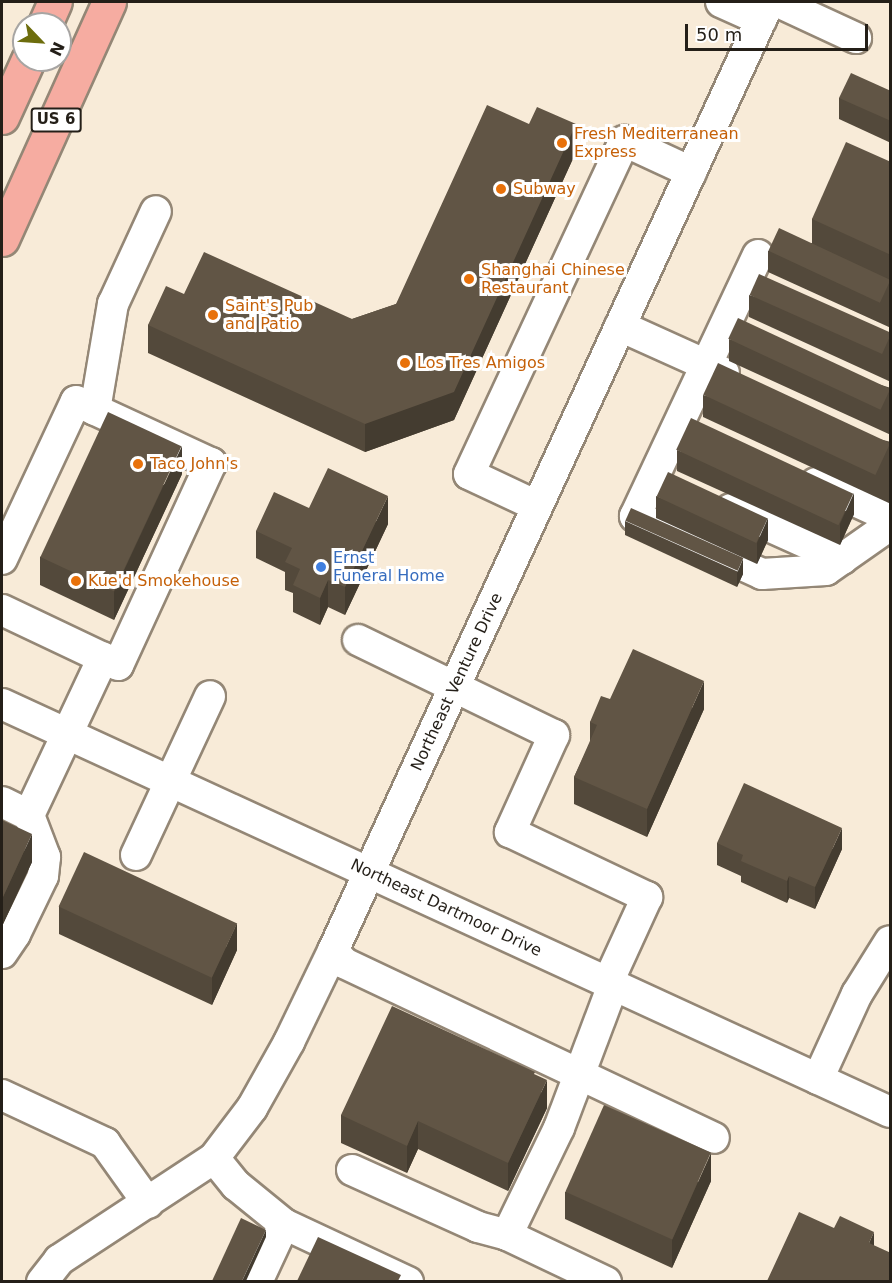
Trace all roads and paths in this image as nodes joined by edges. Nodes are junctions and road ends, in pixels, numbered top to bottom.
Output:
1 (109, 2) edge
2 (721, 2) edge
3 (769, 8) edge
4 (856, 38) dead end
5 (23, 72) edge
6 (2, 117) edge
7 (691, 172) junction
8 (156, 211) dead end
9 (2, 239) edge
10 (759, 271) dead end
11 (620, 326) junction
12 (706, 365) junction
13 (750, 385) edge
14 (95, 410) junction
15 (796, 474) edge
16 (707, 497) edge
17 (537, 506) junction
18 (891, 517) edge
19 (891, 525) edge
20 (2, 559) edge
21 (842, 559) junction
22 (2, 610) edge
23 (357, 640) dead end
24 (103, 658) junction
25 (454, 687) junction
26 (210, 696) dead end
27 (2, 704) edge
28 (67, 734) junction
29 (170, 782) junction
30 (2, 802) edge
31 (29, 815) junction
32 (136, 855) dead end
33 (369, 873) junction
34 (891, 941) edge
35 (333, 951) junction
36 (2, 954) edge
37 (611, 984) junction
38 (579, 1075) junction
39 (818, 1079) junction
40 (2, 1095) edge
41 (891, 1112) edge
42 (714, 1138) dead end
43 (214, 1158) junction
44 (352, 1170) dead end
45 (148, 1203) junction
46 (284, 1224) junction
47 (507, 1235) junction
48 (42, 1281) edge
49 (257, 1281) edge
50 (408, 1281) edge
51 (606, 1281) edge

1 - 9 highway, US 6
2 - 3 street
3 - 4 street
3 - 7 street, Northeast Venture Drive
5 - 6 highway, US 6
7 - 11 street, Northeast Venture Drive
7 - 17 street
8 - 14 street
10 - 12 street
11 - 12 street
11 - 17 street, Northeast Venture Drive
12 - 13 street
12 - 21 street
14 - 20 street
14 - 24 street
15 - 18 street
16 - 21 street
17 - 25 street, Northeast Venture Drive
19 - 21 street
22 - 24 street
23 - 25 street
24 - 28 street
25 - 33 street, Northeast Venture Drive
25 - 37 street
26 - 29 street
27 - 28 street, Northeast Dartmoor Drive
28 - 29 street, Northeast Dartmoor Drive
28 - 31 street
29 - 32 street
29 - 33 street, Northeast Dartmoor Drive
30 - 31 street
31 - 36 street
33 - 35 street, Northeast Venture Drive
33 - 37 street, Northeast Dartmoor Drive
34 - 39 street
35 - 38 street
35 - 43 street, Northeast Venture Drive
37 - 38 street
37 - 39 street, Northeast Dartmoor Drive
38 - 42 street
38 - 47 street
39 - 41 street, Northeast Dartmoor Drive
40 - 45 street
43 - 45 street, Northeast Venture Drive
43 - 46 street
44 - 47 street
45 - 48 street, Northeast Venture Drive
46 - 49 street
46 - 50 street
47 - 51 street

